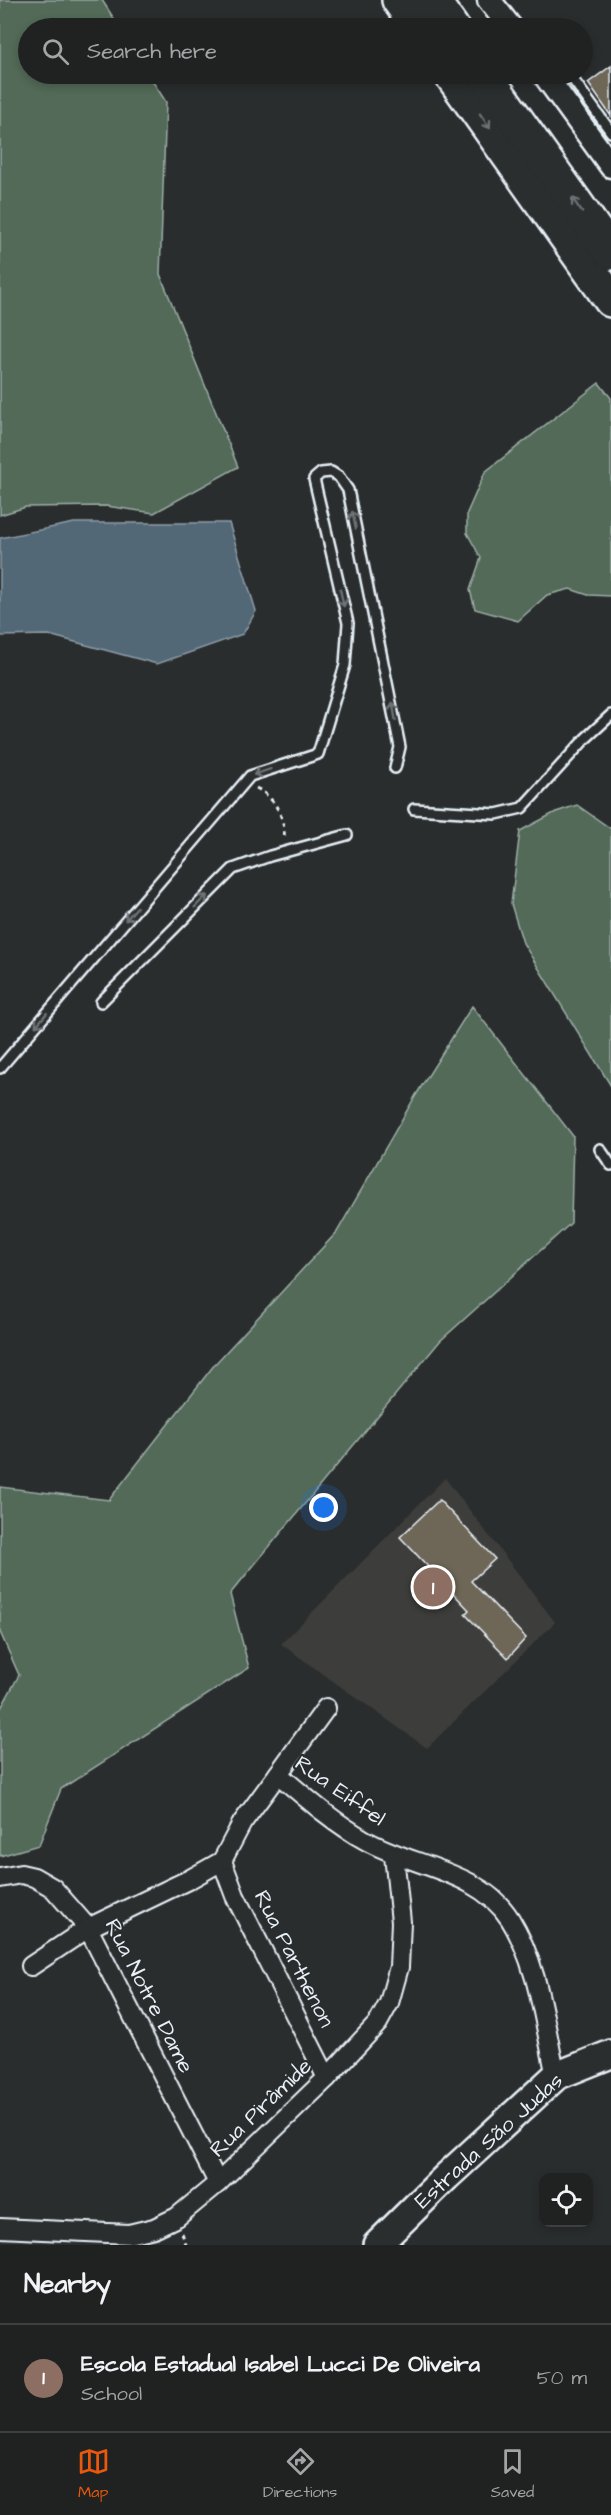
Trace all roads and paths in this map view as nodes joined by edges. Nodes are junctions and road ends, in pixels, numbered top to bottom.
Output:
1 (399, 0) edge
2 (432, 0) edge
3 (489, 0) edge
4 (412, 18) edge
5 (445, 18) edge
6 (503, 18) edge
7 (458, 84) edge
8 (491, 84) edge
9 (551, 84) edge
10 (576, 84) edge
11 (611, 132) edge
12 (611, 166) edge
13 (611, 253) edge
14 (611, 300) edge
15 (611, 716) edge
16 (395, 768) dead end
17 (244, 782) junction
18 (414, 809) dead end
19 (347, 836) dead end
20 (282, 853) junction
21 (101, 1002) dead end
22 (0, 1068) edge
23 (600, 1149) dead end
24 (611, 1165) edge
25 (326, 1708) dead end
26 (278, 1774) junction
27 (394, 1855) junction
28 (222, 1862) junction
29 (0, 1878) edge
30 (88, 1928) junction
31 (31, 1966) dead end
32 (611, 2054) edge
33 (556, 2076) junction
34 (327, 2078) junction
35 (218, 2183) junction
36 (0, 2228) edge
37 (377, 2245) edge

1 - 4 highway
2 - 5 highway
3 - 6 street
7 -> 14 highway
13 -> 8 highway
9 - 12 street
10 - 11 lane
15 - 18 lane
16 -> 17 lane
17 - 20 path
17 -> 22 lane
19 - 20 lane
21 -> 20 lane
23 - 24 lane
25 - 26 street
26 - 27 street, Rua Eiffel
26 - 28 street, Rua Eiffel
27 - 33 street, Rua Eiffel
27 - 34 street, Rua Pirâmide
28 - 30 street
28 - 34 street, Rua Parthenon
29 - 30 street, Rua Notre Dame
30 - 31 street
30 - 35 street, Rua Notre Dame
32 - 33 main road, Estrada São Judas
33 - 37 main road, Estrada São Judas
34 - 35 street, Rua Pirâmide
35 - 36 street, Rua Pirâmide

